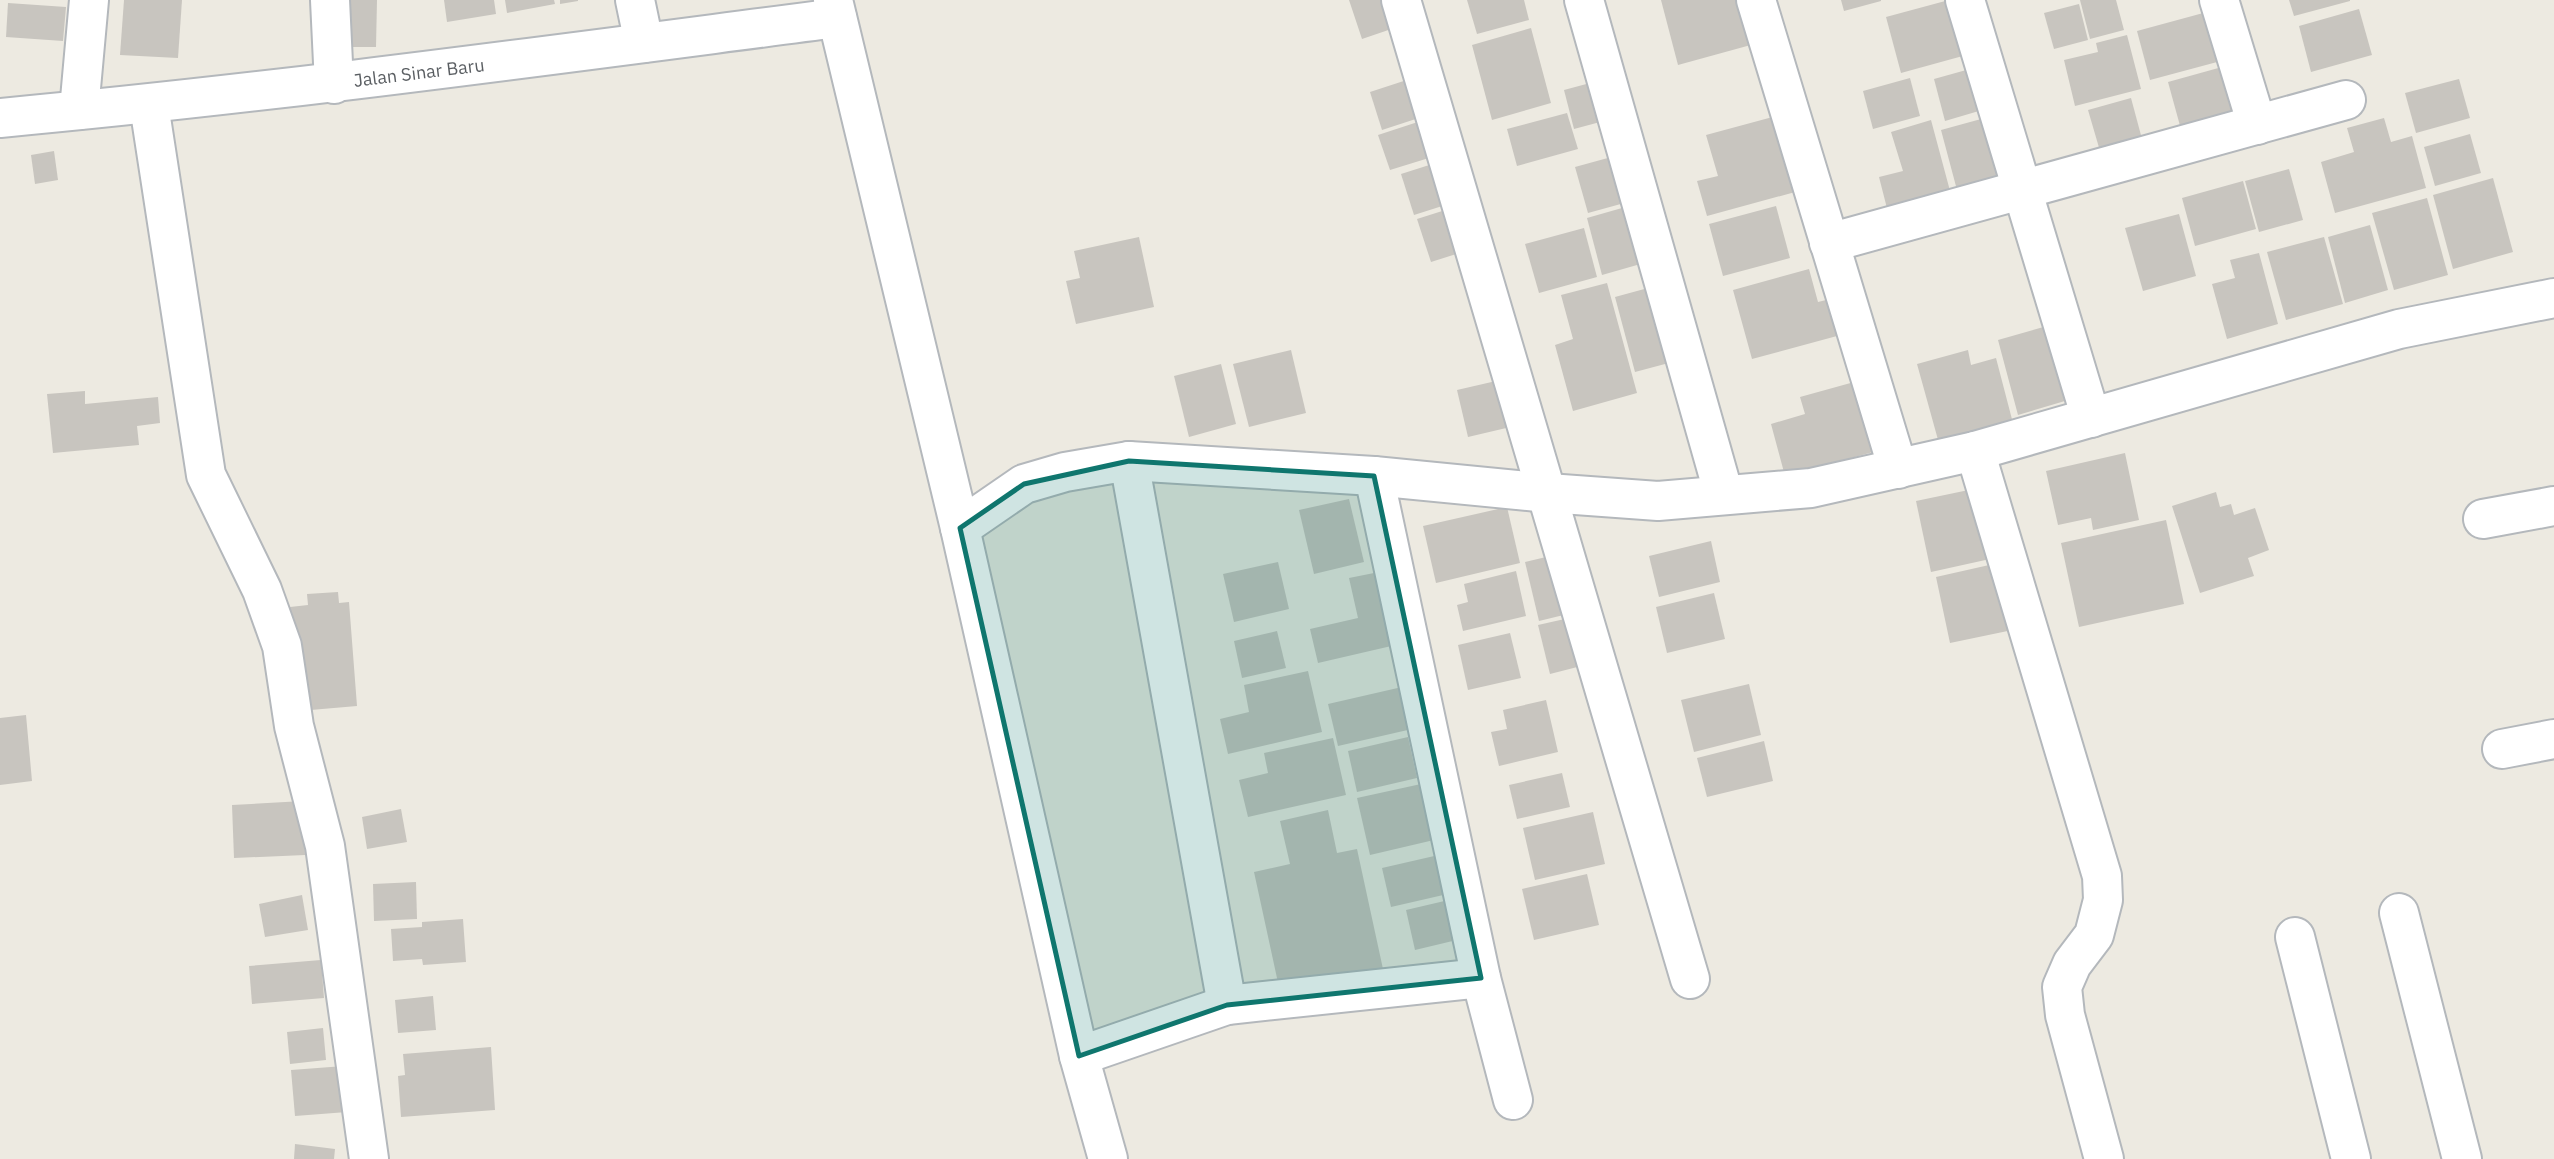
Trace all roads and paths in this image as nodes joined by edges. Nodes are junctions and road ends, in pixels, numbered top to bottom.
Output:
1 (89, 0) edge
2 (330, 0) edge
3 (635, 0) edge
4 (1401, 0) edge
5 (1584, 0) edge
6 (1756, 0) edge
7 (1965, 0) edge
8 (2219, 0) edge
9 (835, 9) edge
10 (644, 43) junction
11 (334, 84) junction
12 (2346, 100) dead end
13 (149, 105) junction
14 (79, 110) junction
15 (0, 118) edge
16 (2257, 125) junction
17 (2022, 190) junction
18 (1829, 243) junction
19 (2554, 299) edge
20 (2091, 418) junction
21 (1975, 451) junction
22 (1129, 461) junction
23 (1898, 469) junction
24 (1374, 476) junction
25 (1548, 493) junction
26 (1724, 495) junction
27 (2554, 506) edge
28 (2483, 519) dead end
29 (960, 528) junction
30 (2554, 739) edge
31 (2502, 749) dead end
32 (2399, 913) dead end
33 (2295, 937) dead end
34 (1481, 978) junction
35 (1690, 979) dead end
36 (1227, 1005) junction
37 (1079, 1056) junction
38 (1513, 1100) dead end
39 (369, 1159) edge
40 (1108, 1159) edge
41 (2104, 1159) edge
42 (2351, 1159) edge
43 (2462, 1159) edge

1 - 14 street
2 - 11 street
3 - 10 street
4 - 25 street
5 - 26 street
6 - 18 street
7 - 17 street
8 - 16 street
9 - 10 street, Jalan Sinar Baru
9 - 29 street
10 - 11 street, Jalan Sinar Baru
11 - 13 street, Jalan Sinar Baru
12 - 16 street
13 - 14 street, Jalan Sinar Baru
13 - 39 street
14 - 15 street, Jalan Sinar Baru
16 - 17 street
17 - 18 street
17 - 20 street
18 - 23 street
19 - 20 street
20 - 21 street
21 - 23 street
21 - 41 street
22 - 24 street
22 - 29 street
22 - 36 street
23 - 26 street
24 - 25 street
24 - 34 street
25 - 26 street
25 - 35 street
27 - 28 street
29 - 37 street
30 - 31 street
32 - 43 street
33 - 42 street
34 - 36 street
34 - 38 street
36 - 37 street
37 - 40 street

